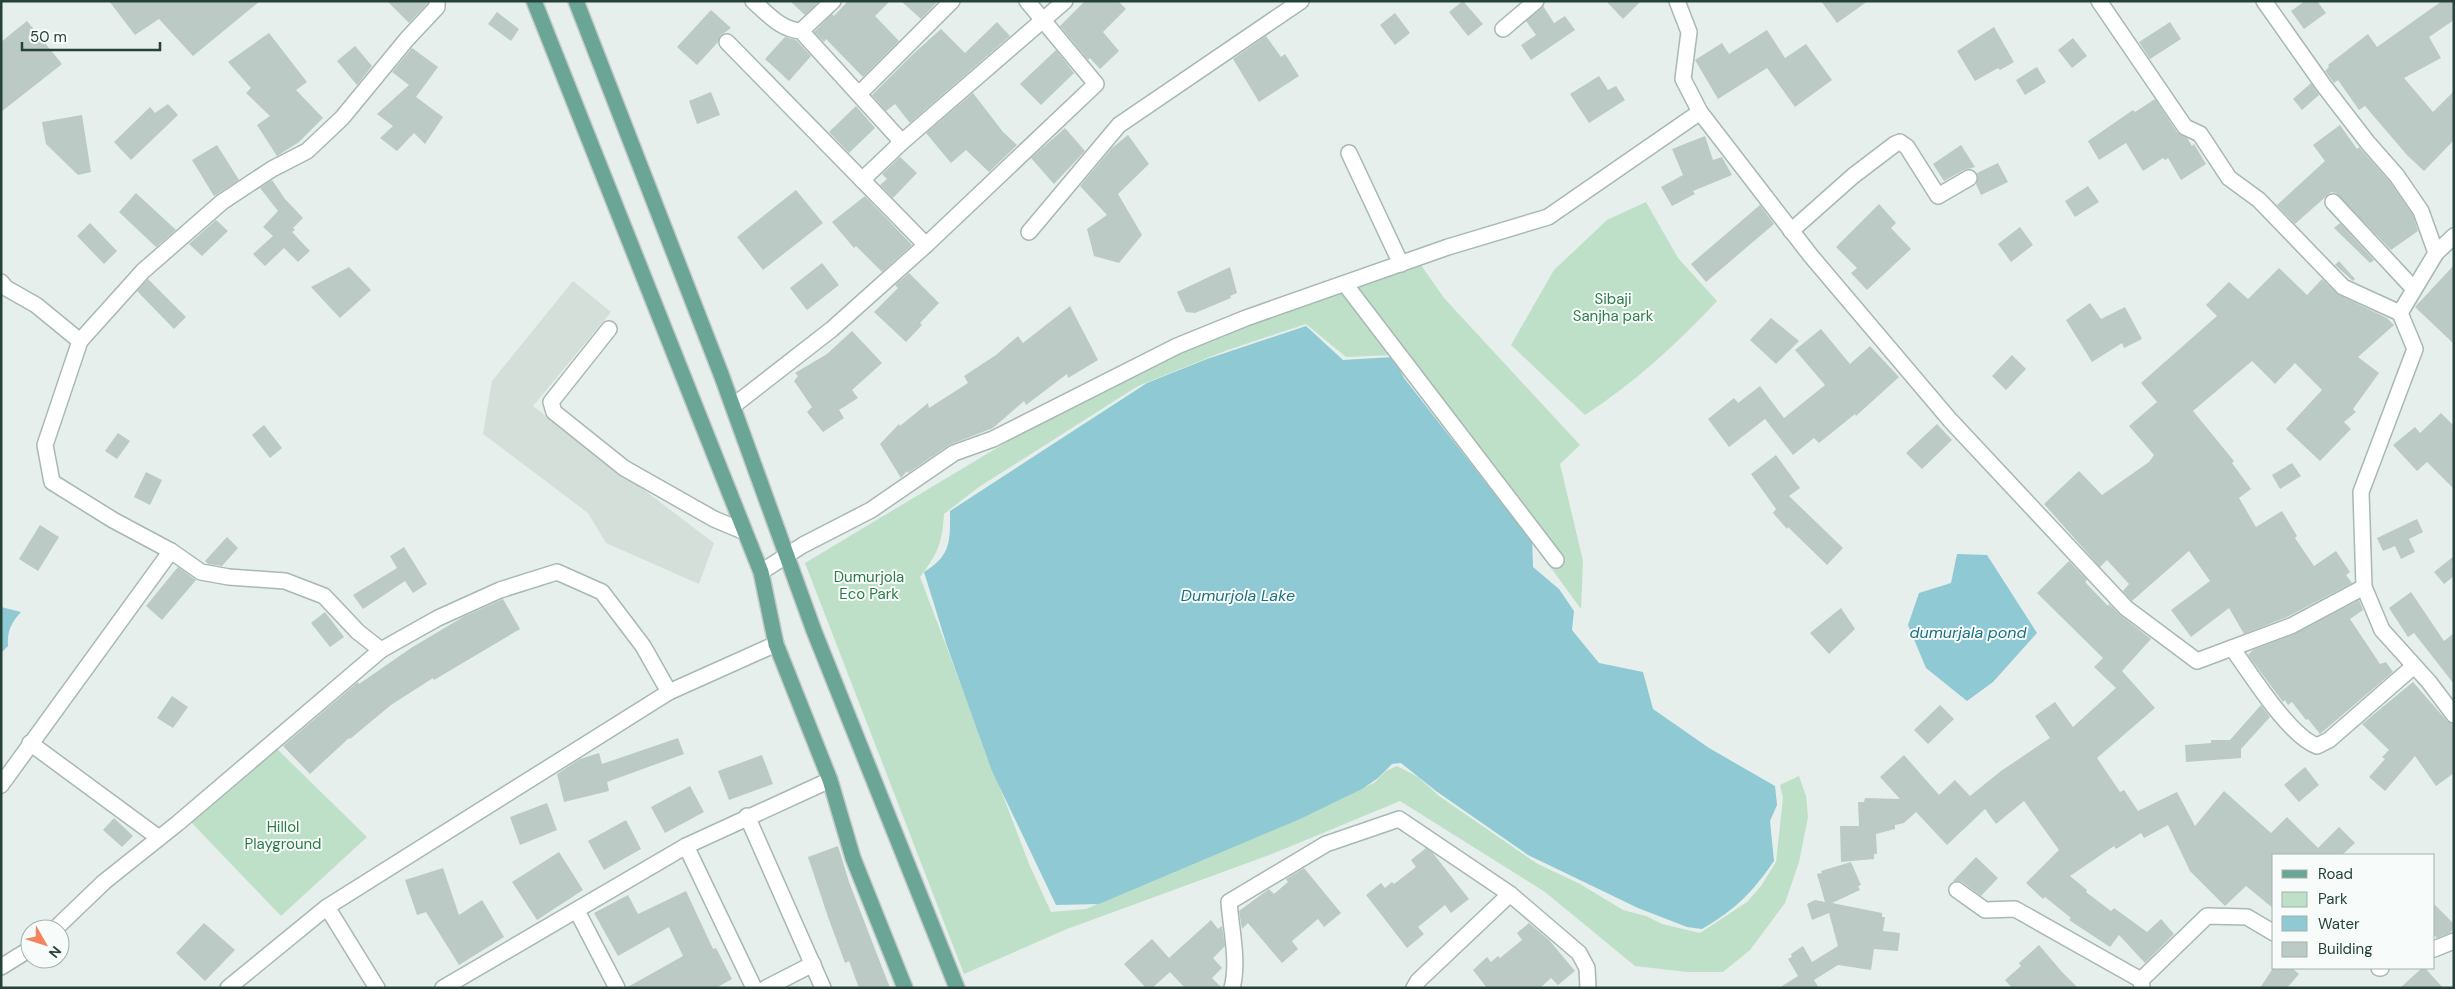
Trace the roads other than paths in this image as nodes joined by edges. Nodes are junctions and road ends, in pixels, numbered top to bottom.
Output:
1 (437, 1) edge
2 (534, 1) edge
3 (576, 1) edge
4 (753, 1) edge
5 (833, 1) edge
6 (952, 1) edge
7 (1027, 1) edge
8 (1065, 1) edge
9 (1301, 1) edge
10 (1536, 1) edge
11 (1677, 1) edge
12 (2099, 1) edge
13 (2264, 1) edge
14 (1043, 20) junction
15 (1503, 29) dead end
16 (802, 31) junction
17 (727, 42) dead end
18 (859, 94) junction
19 (1700, 112) junction
20 (902, 142) junction
21 (1349, 153) dead end
22 (1969, 178) dead end
23 (862, 180) junction
24 (2333, 202) dead end
25 (1791, 231) junction
26 (1029, 232) dead end
27 (2454, 236) edge
28 (926, 246) junction
29 (2436, 253) junction
30 (1400, 264) junction
31 (1, 282) edge
32 (1345, 284) junction
33 (2413, 288) junction
34 (2400, 313) junction
35 (609, 329) dead end
36 (80, 341) junction
37 (733, 406) junction
38 (745, 532) junction
39 (171, 551) junction
40 (787, 556) junction
41 (1556, 560) dead end
42 (761, 572) junction
43 (2364, 587) junction
44 (776, 644) junction
45 (2232, 648) junction
46 (381, 650) junction
47 (2414, 666) junction
48 (669, 692) junction
49 (2454, 715) edge
50 (30, 743) junction
51 (830, 780) junction
52 (1, 785) edge
53 (747, 816) junction
54 (159, 838) junction
55 (686, 846) junction
56 (1957, 890) dead end
57 (1510, 894) junction
58 (327, 907) junction
59 (577, 912) junction
60 (65, 919) edge
61 (2272, 932) edge
62 (2454, 941) edge
63 (2435, 949) edge
64 (20, 955) edge
65 (814, 964) junction
66 (1, 967) edge
67 (2142, 984) edge
68 (228, 988) edge
69 (377, 988) edge
70 (443, 988) edge
71 (617, 988) edge
72 (754, 988) edge
73 (766, 988) edge
74 (823, 988) edge
75 (905, 988) edge
76 (958, 988) edge
77 (1232, 988) edge
78 (1414, 988) edge
79 (1588, 988) edge

1 - 36 street
2 - 38 main road
3 - 37 main road
4 - 16 street
5 - 16 street
6 - 18 street
7 - 14 street
8 - 14 street
9 - 26 street
10 - 15 street
11 - 19 street
12 - 34 street
13 - 29 street
14 - 20 street
14 - 28 street
16 - 18 street
17 - 23 street
18 - 20 street
19 - 25 street
19 - 30 street
20 - 23 street
21 - 30 street
22 - 25 street
23 - 28 street
24 - 33 street
25 - 45 street
27 - 29 street
28 - 37 street
29 - 33 street
30 - 32 street
31 - 36 street
32 - 40 street
32 - 41 street
33 - 34 street
34 - 43 street
35 - 38 street
36 - 39 street
37 - 40 main road
38 - 42 main road
39 - 46 street
39 - 50 street
40 - 42 street
40 - 76 main road
42 - 44 main road
43 - 45 street
43 - 47 street
44 - 48 street
44 - 51 main road
45 - 47 street
46 - 48 street
46 - 54 street
47 - 49 street
48 - 58 street
50 - 52 street
50 - 54 street
51 - 53 street
51 - 75 main road
53 - 55 street
53 - 65 street
54 - 60 street
55 - 59 street
55 - 72 street
56 - 67 street
57 - 77 street
57 - 78 street
57 - 79 street
58 - 68 street
58 - 69 street
59 - 70 street
59 - 71 street
61 - 67 street
62 - 63 street
64 - 66 street
65 - 73 street
65 - 74 street

